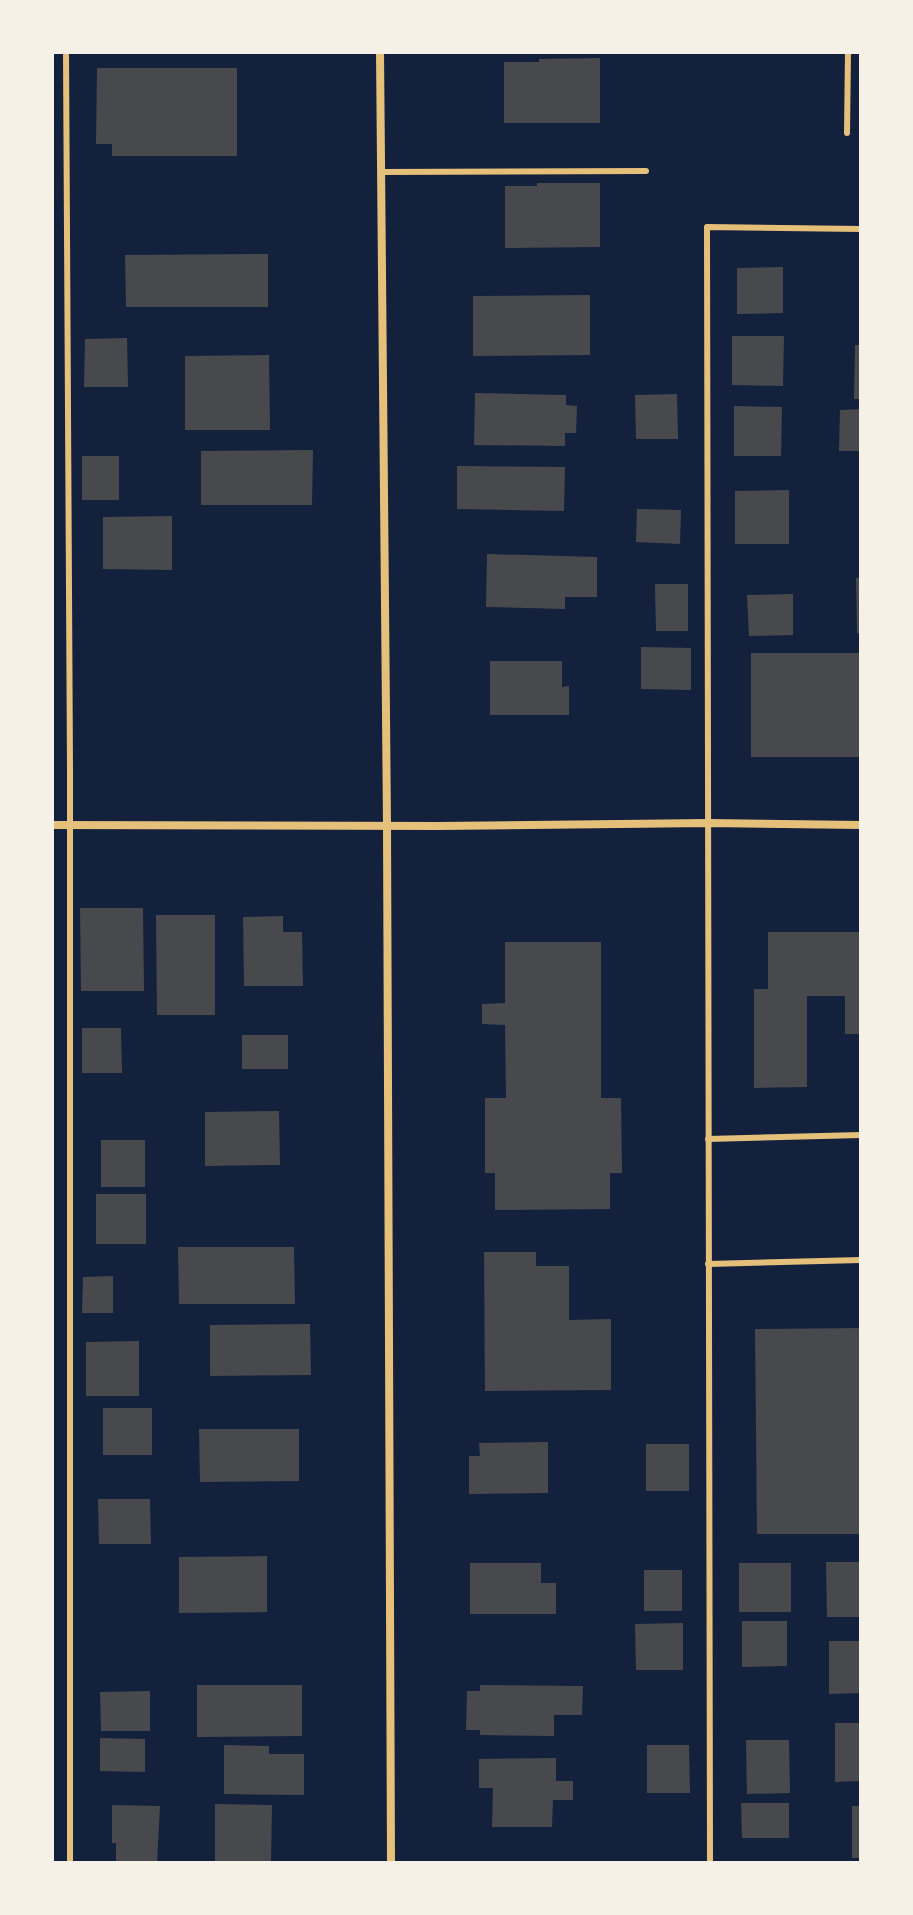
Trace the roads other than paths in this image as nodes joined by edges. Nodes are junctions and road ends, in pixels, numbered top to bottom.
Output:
1 (66, 52) edge
2 (380, 52) edge
3 (848, 52) edge
4 (847, 133) dead end
5 (646, 171) dead end
6 (381, 172) junction
7 (861, 229) edge
8 (708, 823) junction
9 (52, 825) edge
10 (70, 825) junction
11 (387, 825) junction
12 (861, 825) edge
13 (861, 1135) edge
14 (708, 1139) junction
15 (861, 1260) edge
16 (708, 1264) junction
17 (70, 1863) edge
18 (391, 1863) edge
19 (710, 1863) edge

1 - 10 lane
2 - 6 street
3 - 4 lane
5 - 6 lane
6 - 11 street
7 - 8 lane
8 - 11 street
8 - 12 street
8 - 14 lane
9 - 10 street
10 - 11 street
10 - 17 lane
11 - 18 street
13 - 14 lane
14 - 16 lane
15 - 16 lane
16 - 19 lane

